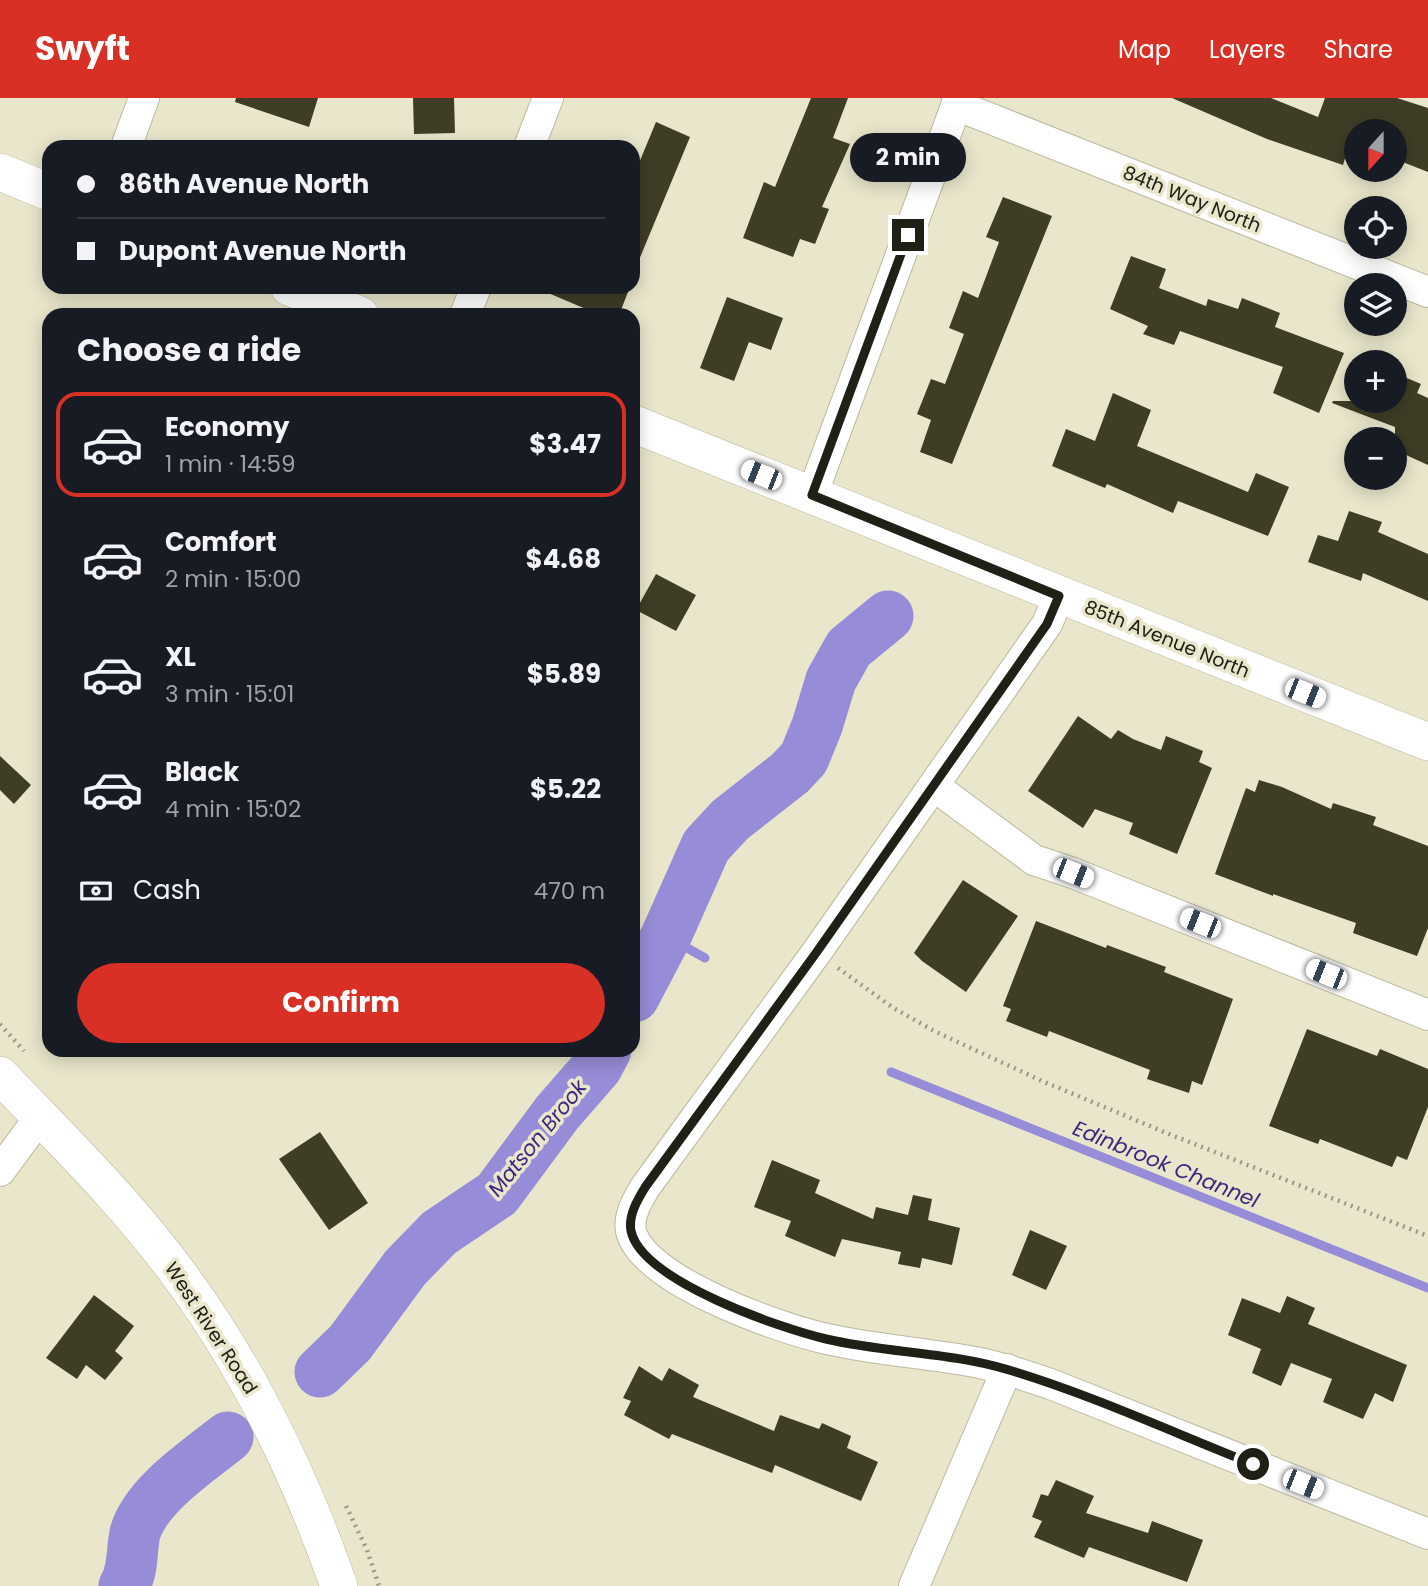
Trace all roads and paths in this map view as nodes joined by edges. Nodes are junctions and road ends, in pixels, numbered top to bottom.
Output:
1 (144, 98) edge
2 (548, 98) edge
3 (957, 101) edge
4 (128, 140) edge
5 (532, 140) edge
6 (0, 172) edge
7 (42, 189) edge
8 (1428, 292) edge
9 (307, 294) edge
10 (342, 308) edge
11 (640, 426) edge
12 (812, 495) junction
13 (1059, 596) junction
14 (1428, 742) edge
15 (934, 786) junction
16 (851, 978) dead end
17 (1428, 1015) edge
18 (0, 1075) edge
19 (40, 1117) junction
20 (0, 1171) edge
21 (1428, 1236) edge
22 (1007, 1369) junction
23 (1428, 1534) edge
24 (339, 1586) edge
25 (914, 1586) edge

1 - 4 street
2 - 5 street
3 - 8 street, 84th Way North
3 - 12 street
6 - 7 street
9 - 10 street
11 - 12 street, 85th Avenue North
12 - 13 street, 85th Avenue North
13 - 14 street, 85th Avenue North
13 - 15 street
15 - 17 street
15 - 22 street
16 - 21 path
18 - 19 street, West River Road
19 - 20 street
19 - 24 street, West River Road
22 - 23 street
22 - 25 street

